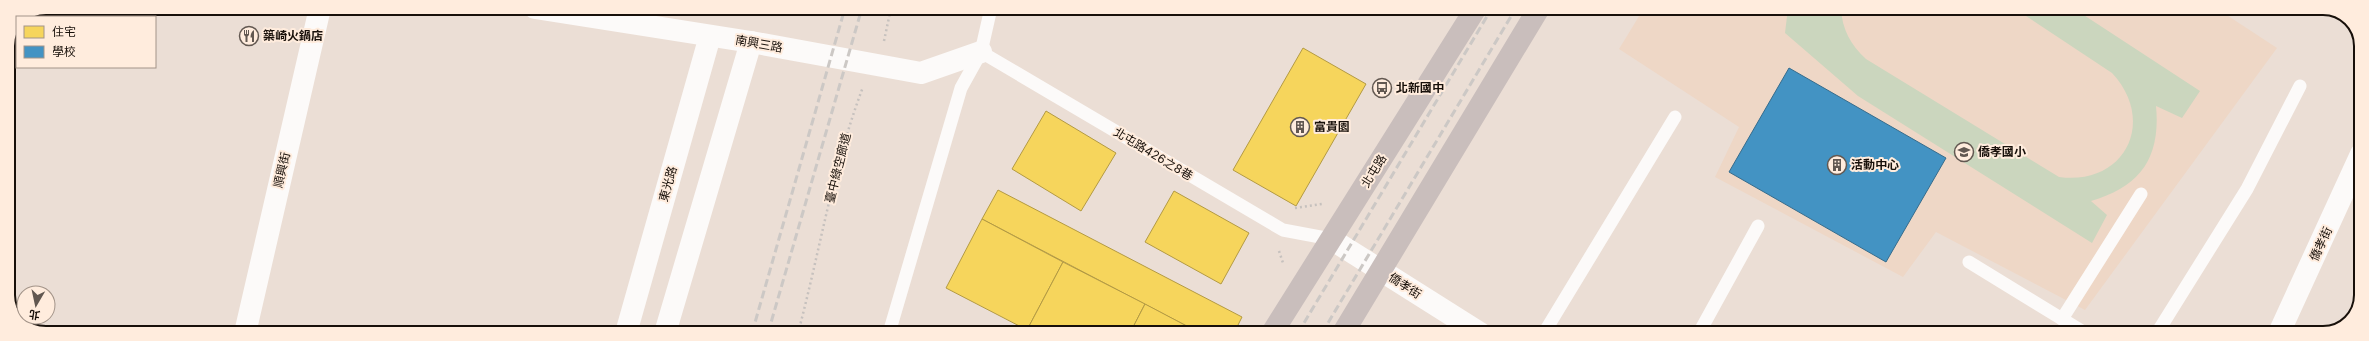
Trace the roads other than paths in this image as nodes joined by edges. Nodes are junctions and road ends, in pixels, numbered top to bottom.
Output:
1 (318, 15) edge
2 (579, 15) edge
3 (990, 15) edge
4 (1472, 15) edge
5 (1535, 15) edge
6 (710, 36) junction
7 (751, 42) junction
8 (981, 52) junction
9 (2300, 86) dead end
10 (1675, 117) dead end
11 (2354, 182) edge
12 (2141, 194) dead end
13 (1758, 226) dead end
14 (1331, 239) junction
15 (1969, 262) dead end
16 (1381, 270) junction
17 (2062, 319) junction
18 (247, 326) edge
19 (628, 326) edge
20 (667, 326) edge
21 (891, 326) edge
22 (1276, 326) edge
23 (1348, 326) edge
24 (1469, 326) edge
25 (1548, 326) edge
26 (1703, 326) edge
27 (2073, 326) edge
28 (2161, 326) edge
29 (2282, 326) edge

1 - 18 street, 順興街
2 - 6 street, 南興三路
3 - 8 lane
4 - 14 main road, 北屯路
5 - 16 main road
6 - 7 street, 南興三路
6 - 19 street, 東光路
7 - 8 street, 南興三路
7 - 20 street
8 - 14 lane, 北屯路426之8巷
8 - 21 lane
9 - 28 lane
10 - 25 lane
11 - 29 street, 僑孝街
12 - 17 lane
13 - 26 lane
14 - 16 street, 僑孝街
14 - 22 main road, 北屯路
15 - 17 lane
16 - 23 main road
16 - 24 street, 僑孝街
17 - 27 lane

